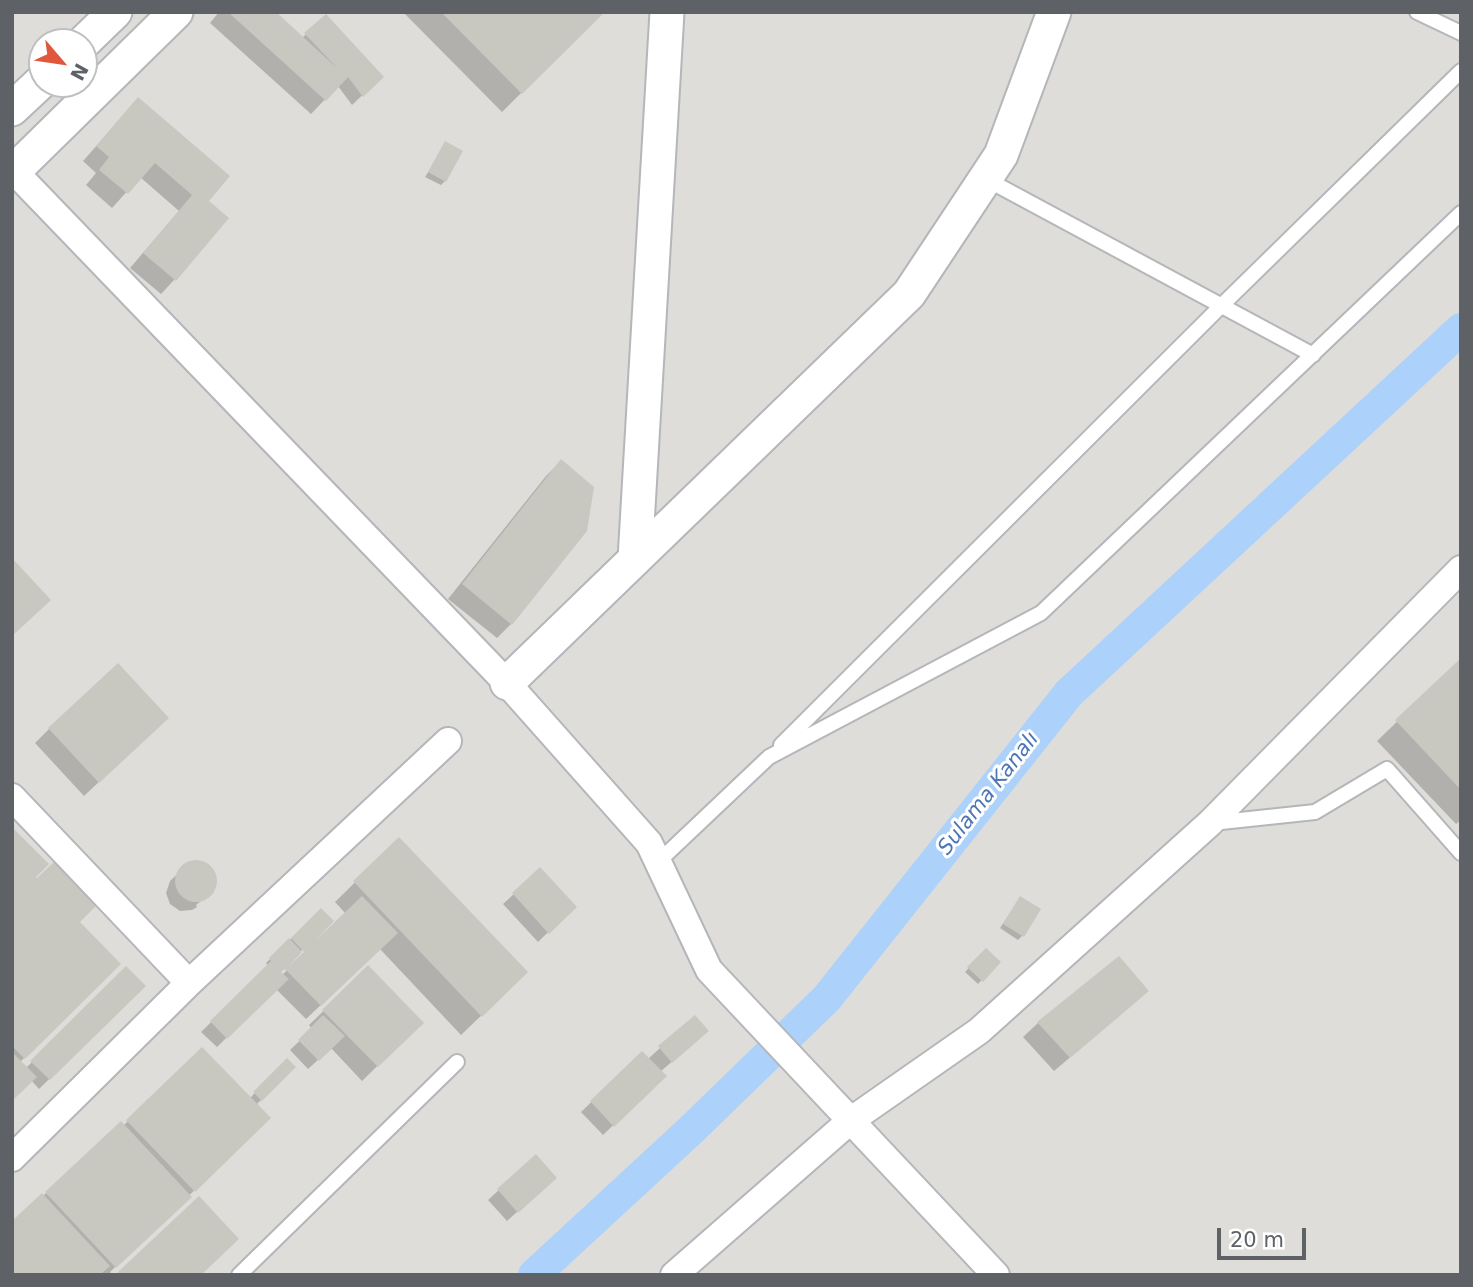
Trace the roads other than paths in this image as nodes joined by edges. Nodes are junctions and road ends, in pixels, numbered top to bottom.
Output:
1 (115, 12) edge
2 (176, 12) edge
3 (667, 12) edge
4 (1054, 12) edge
5 (1417, 12) edge
6 (98, 28) edge
7 (1461, 33) edge
8 (1461, 71) edge
9 (28, 94) edge
10 (12, 109) edge
11 (13, 171) edge
12 (986, 179) junction
13 (1461, 213) edge
14 (1222, 306) junction
15 (1313, 355) junction
16 (635, 559) junction
17 (1461, 569) edge
18 (507, 683) junction
19 (448, 741) dead end
20 (769, 757) junction
21 (12, 797) edge
22 (1210, 823) junction
23 (1461, 853) edge
24 (658, 862) junction
25 (189, 983) junction
26 (457, 1062) dead end
27 (850, 1121) junction
28 (12, 1157) edge
29 (239, 1275) edge
30 (674, 1275) edge
31 (996, 1275) edge

1 - 6 street
2 - 11 street
3 - 16 street
4 - 12 street
5 - 7 lane
8 - 14 lane
9 - 10 street
11 - 18 street
12 - 14 lane
12 - 16 street
13 - 15 lane
14 - 15 lane
14 - 20 lane
15 - 20 lane
16 - 18 street
17 - 22 street
18 - 24 street
19 - 25 street
20 - 24 lane
21 - 25 street
22 - 23 lane
22 - 27 street
24 - 27 street
25 - 28 street
26 - 29 lane
27 - 30 street
27 - 31 street

